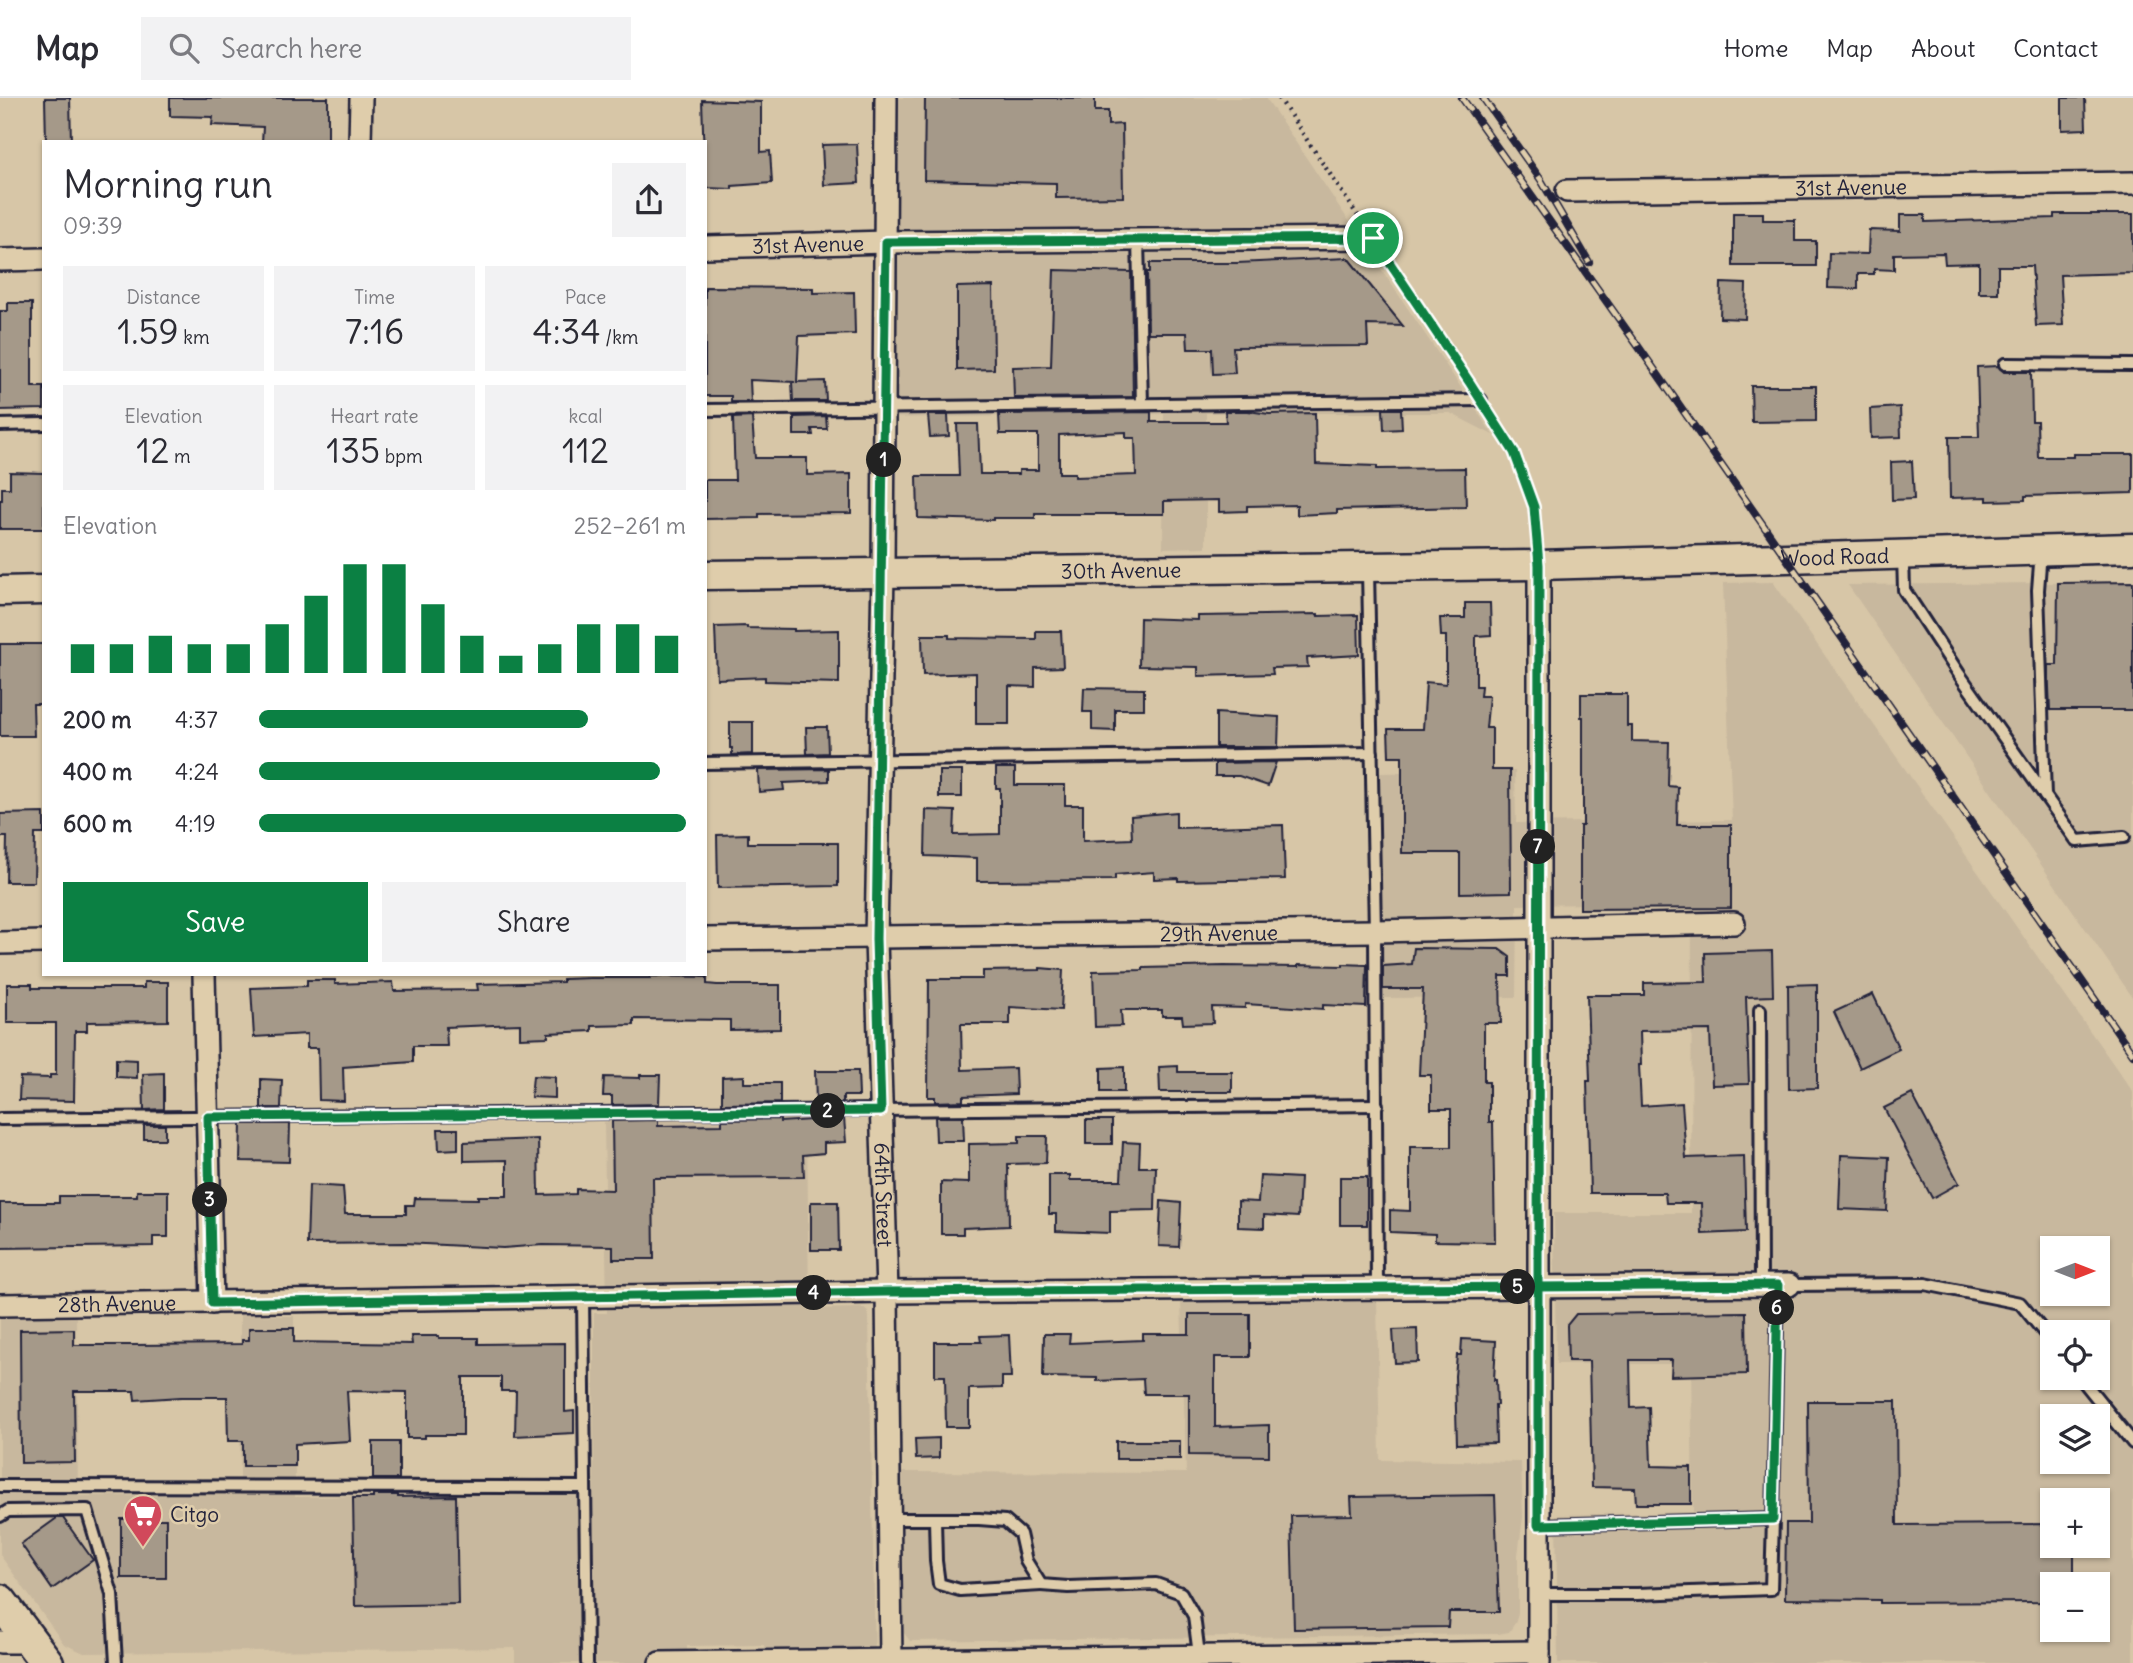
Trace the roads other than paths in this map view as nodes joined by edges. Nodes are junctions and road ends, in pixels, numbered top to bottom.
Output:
1 (361, 98) edge
2 (886, 98) edge
3 (360, 140) edge
4 (2133, 183) edge
5 (1567, 191) dead end
6 (1373, 238) road end
7 (1138, 240) junction
8 (886, 242) junction
9 (707, 247) edge
10 (42, 259) edge
11 (0, 260) edge
12 (2005, 364) dead end
13 (2133, 365) edge
14 (1481, 400) road end
15 (1142, 404) junction
16 (884, 407) junction
17 (707, 410) edge
18 (42, 424) edge
19 (0, 425) edge
20 (2133, 548) edge
21 (2041, 551) junction
22 (1903, 555) junction
23 (1539, 565) junction
24 (1368, 567) junction
25 (883, 572) junction
26 (707, 575) edge
27 (42, 590) edge
28 (0, 591) edge
29 (1372, 753) junction
30 (879, 761) junction
31 (707, 763) edge
32 (2045, 796) junction
33 (2124, 837) dead end
34 (1734, 923) dead end
35 (1538, 928) junction
36 (1376, 931) junction
37 (707, 939) edge
38 (876, 939) junction
39 (42, 942) edge
40 (0, 943) edge
41 (204, 976) edge
42 (1760, 1010) dead end
43 (1377, 1105) junction
44 (881, 1111) junction
45 (208, 1117) junction
46 (0, 1119) edge
47 (1776, 1285) junction
48 (1538, 1287) junction
49 (1377, 1288) junction
50 (887, 1292) junction
51 (583, 1297) junction
52 (212, 1303) junction
53 (0, 1306) edge
54 (2040, 1327) edge
55 (2090, 1390) edge
56 (2133, 1443) edge
57 (0, 1486) edge
58 (585, 1487) junction
59 (0, 1516) edge
60 (889, 1519) junction
61 (935, 1519) junction
62 (1773, 1519) junction
63 (1538, 1525) junction
64 (1041, 1585) junction
65 (1539, 1594) junction
66 (0, 1601) edge
67 (25, 1649) edge
68 (1199, 1655) junction
69 (1539, 1657) edge
70 (1363, 1658) edge
71 (891, 1661) edge
72 (116, 1663) edge
73 (587, 1663) edge
74 (660, 1663) edge

1 - 3 street
2 - 8 street, 64th Street
4 - 5 street, 31st Avenue
6 - 7 street, 31st Avenue
7 - 8 street, 31st Avenue
7 - 15 lane
8 - 9 street, 31st Avenue
8 - 16 street, 64th Street
10 - 11 street
12 - 13 lane
14 - 15 lane
15 - 16 lane
16 - 17 lane
16 - 25 street, 64th Street
18 - 19 lane
20 - 21 street, Wood Road
21 - 22 street, Wood Road
21 - 32 lane
22 - 23 street, Wood Road
22 - 32 lane
23 - 24 street, 30th Avenue
23 - 35 street
24 - 25 street, 30th Avenue
24 - 29 lane
25 - 26 street, 30th Avenue
25 - 30 street, 64th Street
27 - 28 street
29 - 30 lane
29 - 36 lane
30 - 31 lane
30 - 38 street, 64th Street
32 - 33 lane
34 - 35 street, 29th Avenue
35 - 36 street, 29th Avenue
35 - 48 street
36 - 38 street, 29th Avenue
36 - 43 lane
37 - 38 street, 29th Avenue
38 - 44 street, 64th Street
39 - 40 street
41 - 45 street
42 - 47 lane
43 - 44 lane
43 - 49 lane
44 - 45 lane
44 - 50 street, 64th Street
45 - 46 lane
45 - 52 street
47 - 48 street, 28th Avenue
47 - 54 lane
47 - 62 lane
48 - 49 street, 28th Avenue
48 - 63 street
49 - 50 street, 28th Avenue
50 - 51 street, 28th Avenue
50 - 60 street, 64th Street
51 - 52 street, 28th Avenue
51 - 58 lane
52 - 53 street, 28th Avenue
55 - 56 lane
57 - 58 lane
58 - 73 lane
59 - 72 lane
60 - 61 lane
60 - 71 street, 64th Street
61 - 64 lane
61 - 64 lane
62 - 63 lane
62 - 65 lane
63 - 65 street
64 - 68 lane
65 - 69 street
66 - 67 main road
68 - 70 street
68 - 71 street
69 - 70 street
71 - 74 street

